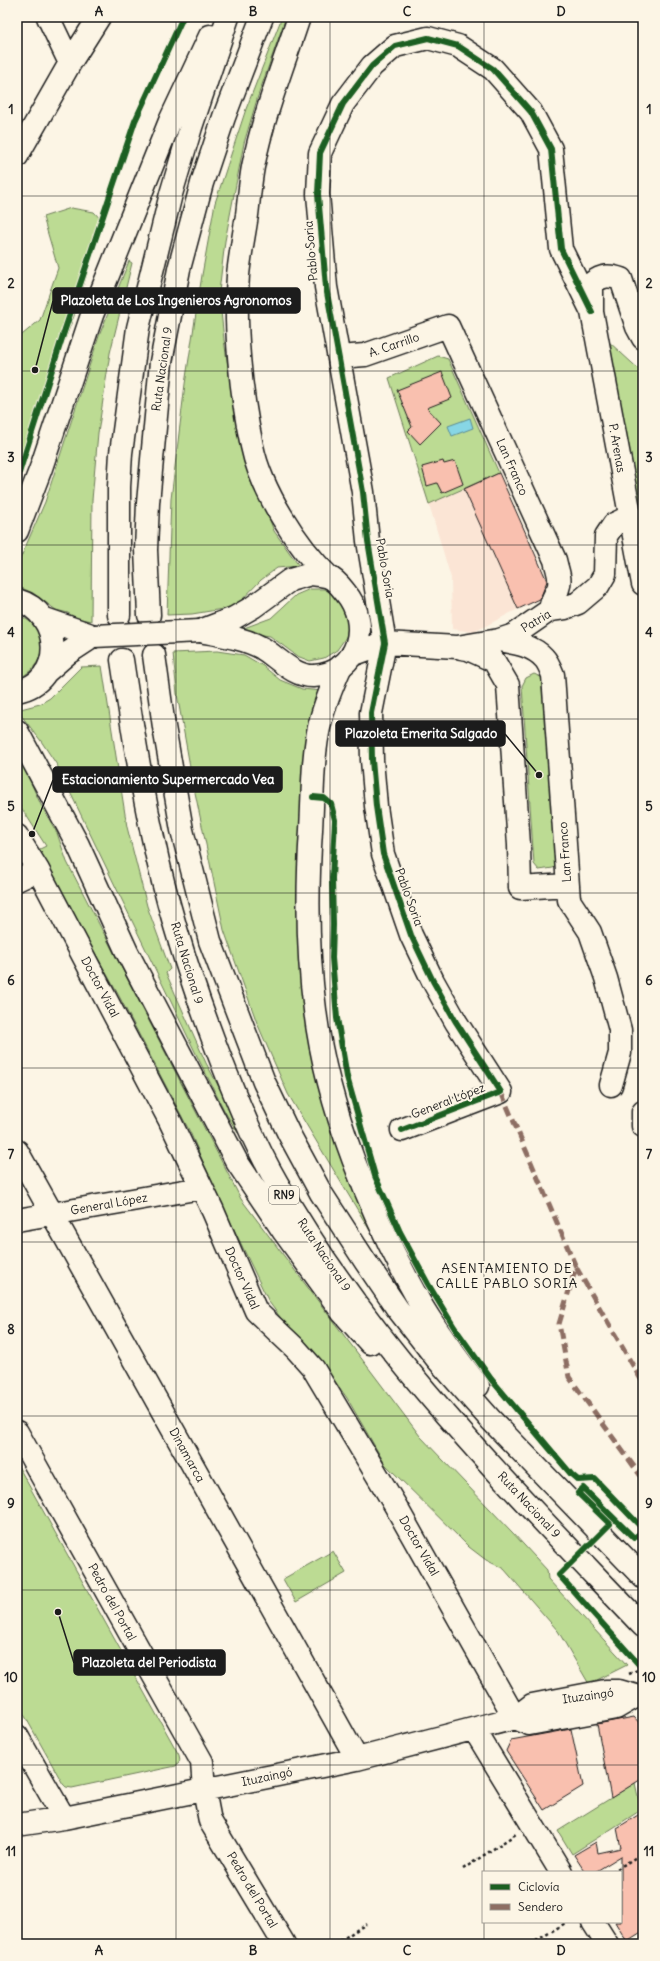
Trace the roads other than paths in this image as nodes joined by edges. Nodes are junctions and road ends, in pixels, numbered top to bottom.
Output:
1 (48, 17) edge
2 (99, 17) edge
3 (220, 17) edge
4 (228, 17) edge
5 (262, 17) edge
6 (299, 17) edge
7 (70, 63) junction
8 (17, 156) edge
9 (592, 312) junction
10 (448, 326) joint
11 (643, 338) edge
12 (339, 356) junction
13 (629, 517) junction
14 (17, 531) edge
15 (329, 577) junction
16 (643, 584) edge
17 (349, 597) junction
18 (17, 600) edge
19 (550, 610) junction
20 (119, 615) dead end
21 (149, 615) dead end
22 (45, 619) junction
23 (200, 631) junction
24 (94, 636) junction
25 (499, 640) junction
26 (385, 643) junction
27 (457, 647) junction
28 (154, 655) dead end
29 (122, 660) dead end
30 (346, 660) junction
31 (44, 673) junction
32 (17, 691) edge
33 (17, 731) edge
34 (17, 836) edge
35 (38, 870) junction
36 (17, 880) edge
37 (567, 885) junction
38 (611, 1085) dead end
39 (501, 1092) joint
40 (643, 1112) edge
41 (643, 1126) edge
42 (402, 1130) dead end
43 (17, 1151) edge
44 (201, 1188) junction
45 (52, 1214) junction
46 (17, 1220) edge
47 (17, 1432) edge
48 (463, 1434) junction
49 (545, 1476) junction
50 (643, 1577) edge
51 (643, 1626) edge
52 (639, 1698) edge
53 (515, 1718) junction
54 (474, 1729) junction
55 (17, 1736) edge
56 (357, 1759) junction
57 (204, 1790) junction
58 (64, 1818) junction
59 (17, 1825) edge
60 (560, 1871) edge
61 (594, 1923) edge
62 (284, 1944) edge
63 (607, 1944) edge

1 - 7 main road
2 - 7 main road
3 - 14 main road
4 - 20 main road
5 - 21 main road, Ruta Nacional 9
6 - 15 main road
7 - 8 main road
9 - 11 main road
9 - 12 main road, Pablo Soria
9 - 13 main road, P. Arenas
10 - 12 main road, A. Carrillo
10 - 19 main road, Lan Franco
12 - 26 main road, Pablo Soria
13 - 16 main road, P. Arenas
13 - 19 main road, Patria
15 - 17 main road
15 - 23 main road
17 - 26 main road
17 - 30 main road
18 - 22 main road
19 - 25 main road, Patria
22 - 24 main road
22 - 31 main road
23 - 24 main road, bridge
23 - 30 main road
24 - 31 main road
25 - 27 main road, Patria
25 - 37 main road, Lan Franco
26 - 27 main road, Patria
26 - 30 main road
26 - 39 main road, Pablo Soria
27 - 37 main road
28 - 49 main road, RN9
29 - 48 main road, Ruta Nacional 9 / RN9
30 - 49 main road
31 - 32 main road
33 - 48 main road
34 - 35 main road, Doctor Vidal
35 - 36 main road
35 - 44 main road, Doctor Vidal
37 - 38 main road, Lan Franco
39 - 42 main road, General López
40 - 41 main road
43 - 45 main road, Dinamarca
44 - 45 main road, General López
44 - 53 main road, Doctor Vidal
45 - 46 main road, General López
45 - 56 main road, Dinamarca
47 - 57 main road, Pedro del Portal
48 - 51 main road, Ruta Nacional 9 / RN9
49 - 50 main road, RN9
52 - 53 main road, Ituzaingó
53 - 54 main road, Ituzaingó
54 - 56 main road, Ituzaingó
54 - 60 main road
55 - 58 main road
56 - 57 main road, Ituzaingó
57 - 58 main road, Ituzaingó
57 - 62 main road, Pedro del Portal
58 - 59 main road, Ituzaingó
61 - 63 main road

